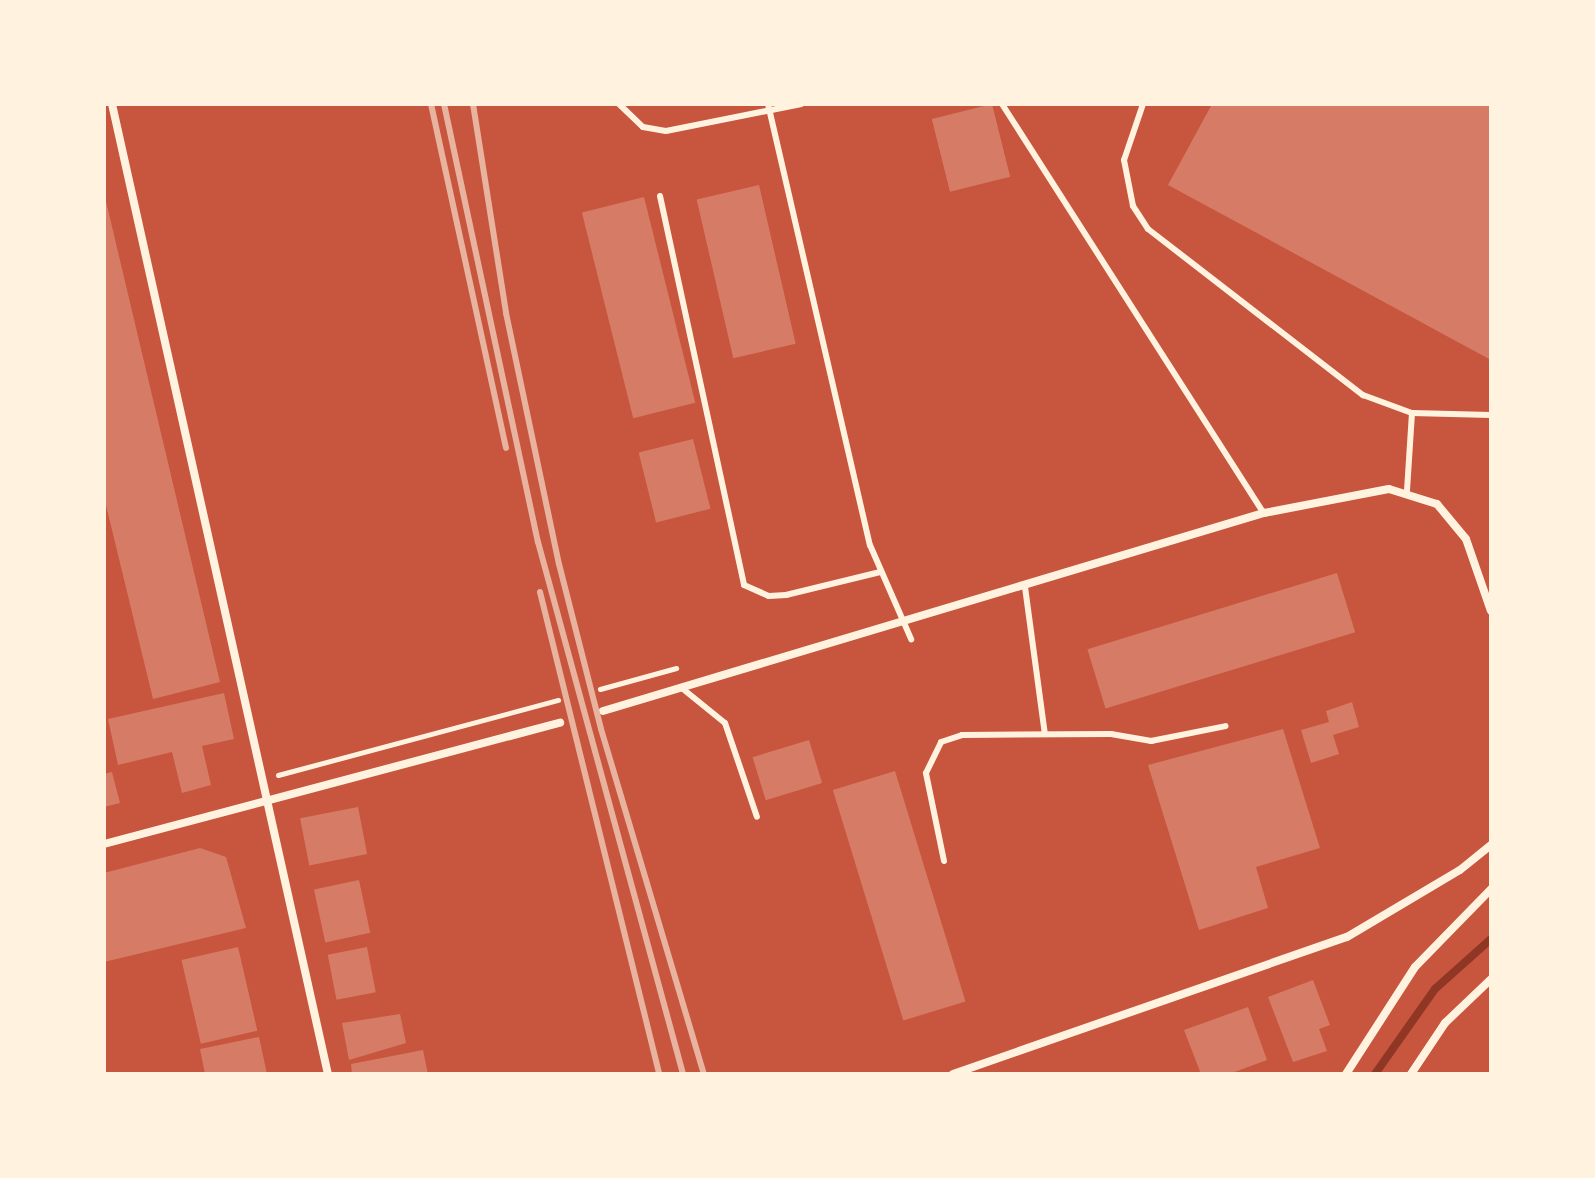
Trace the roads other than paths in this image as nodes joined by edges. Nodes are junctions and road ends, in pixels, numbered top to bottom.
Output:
1 (112, 104) edge
2 (619, 104) edge
3 (768, 104) edge
4 (801, 104) edge
5 (1002, 104) edge
6 (1143, 104) edge
7 (770, 112) junction
8 (660, 196) dead end
9 (1412, 413) junction
10 (1491, 415) edge
11 (1407, 491) junction
12 (1264, 513) junction
13 (880, 572) junction
14 (1025, 587) junction
15 (1491, 611) edge
16 (905, 624) junction
17 (911, 639) dead end
18 (683, 689) junction
19 (603, 711) dead end
20 (560, 723) dead end
21 (1226, 726) dead end
22 (1045, 734) junction
23 (271, 800) junction
24 (757, 817) dead end
25 (104, 844) edge
26 (1491, 845) edge
27 (944, 861) dead end
28 (1491, 889) edge
29 (1491, 979) edge
30 (328, 1074) edge
31 (953, 1074) edge
32 (1346, 1074) edge
33 (1411, 1074) edge

1 - 23 street
2 - 7 lane
3 - 7 lane
4 - 7 lane
5 - 12 lane
6 - 9 lane
7 - 13 lane
8 - 13 lane
9 - 10 lane
9 - 11 lane
11 - 12 street
11 - 15 street
12 - 14 street
13 - 16 lane
14 - 16 street
14 - 22 lane
16 - 17 lane
16 - 18 street
18 - 19 street
18 - 24 lane
20 - 23 street
21 - 22 lane
22 - 27 lane
23 - 25 street
23 - 30 street
26 - 31 street
28 - 32 street
29 - 33 street

